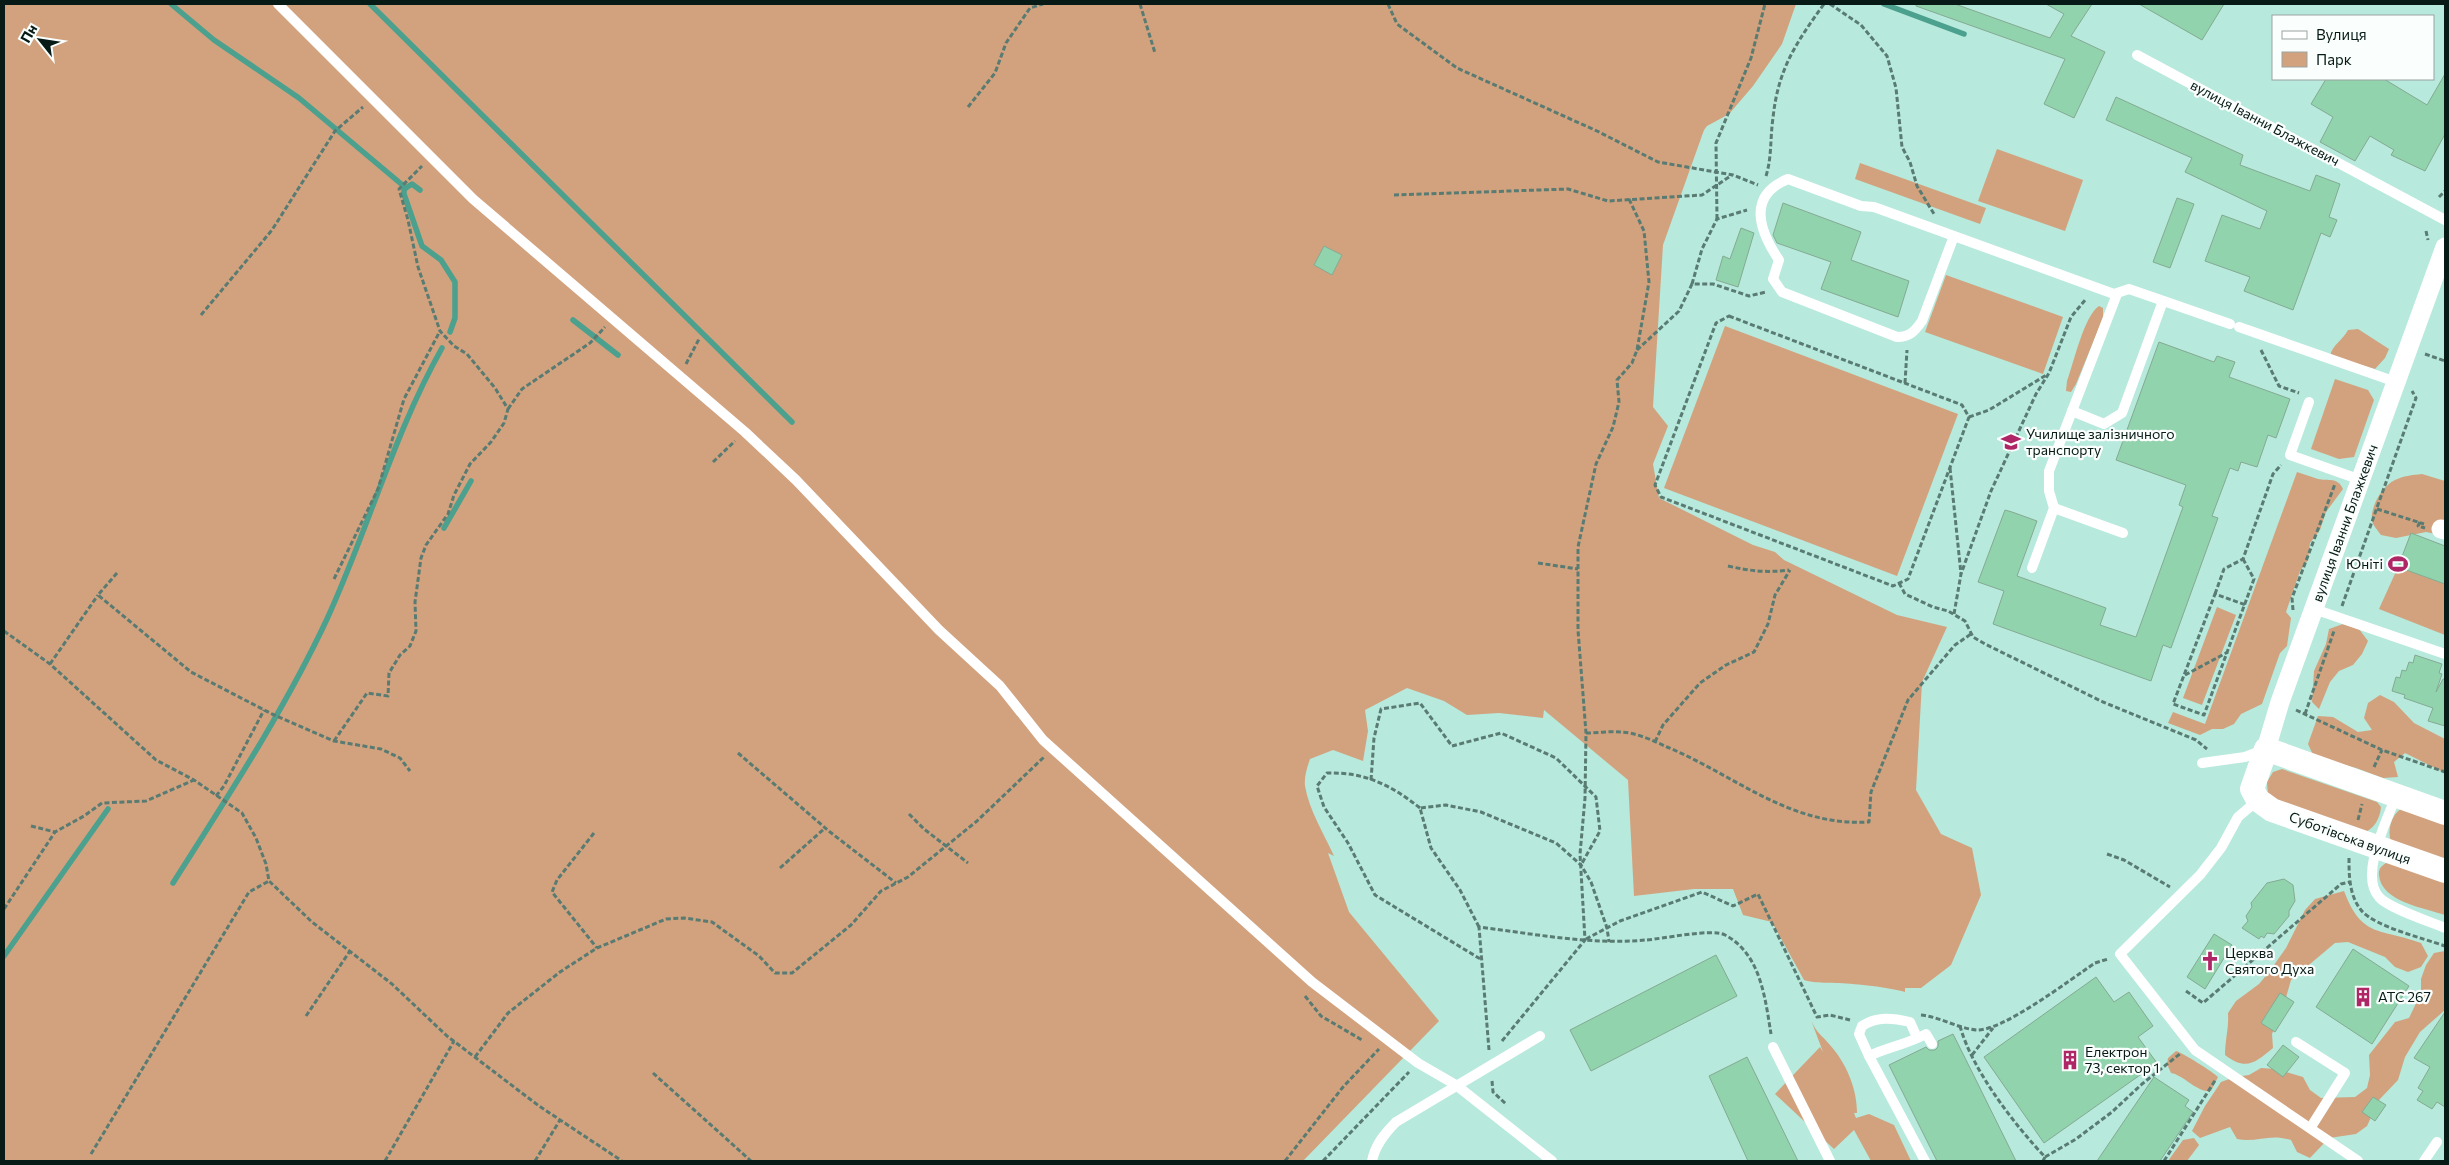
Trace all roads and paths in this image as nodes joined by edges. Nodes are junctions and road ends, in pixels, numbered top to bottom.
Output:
1 (278, 4) edge
2 (1043, 4) edge
3 (1140, 4) edge
4 (1388, 4) edge
5 (1765, 4) edge
6 (1824, 4) edge
7 (1830, 4) edge
8 (1155, 53) dead end
9 (2137, 55) dead end
10 (373, 98) junction
11 (968, 107) dead end
12 (440, 165) junction
13 (1717, 173) junction
14 (1733, 175) junction
15 (1716, 187) junction
16 (2445, 191) edge
17 (1394, 195) dead end
18 (2439, 197) dead end
19 (1629, 200) junction
20 (1761, 210) junction
21 (1717, 219) junction
22 (2445, 220) edge
23 (1950, 235) junction
24 (2445, 247) edge
25 (1692, 284) junction
26 (1778, 288) junction
27 (2096, 288) junction
28 (2117, 294) junction
29 (2163, 301) junction
30 (201, 315) dead end
31 (440, 331) junction
32 (2252, 332) junction
33 (599, 334) dead end
34 (1907, 337) junction
35 (699, 339) dead end
36 (1637, 350) junction
37 (2424, 354) dead end
38 (2445, 361) edge
39 (2049, 374) junction
40 (680, 378) junction
41 (2396, 382) junction
42 (1905, 383) junction
43 (2300, 393) dead end
44 (2308, 402) dead end
45 (508, 409) junction
46 (2072, 411) junction
47 (1969, 417) junction
48 (745, 432) junction
49 (2403, 435) dead end
50 (2290, 455) junction
51 (713, 462) dead end
52 (1950, 467) junction
53 (2361, 480) junction
54 (2054, 508) junction
55 (2377, 509) junction
56 (2418, 526) dead end
57 (2123, 533) dead end
58 (2243, 560) junction
59 (1538, 563) dead end
60 (1728, 566) dead end
61 (2032, 568) dead end
62 (1578, 569) junction
63 (117, 573) dead end
64 (1961, 574) junction
65 (334, 578) dead end
66 (1899, 583) junction
67 (2215, 594) junction
68 (98, 595) junction
69 (2246, 605) junction
70 (2314, 609) junction
71 (2340, 611) dead end
72 (1954, 614) junction
73 (2336, 623) dead end
74 (4, 631) edge
75 (1971, 634) junction
76 (2228, 652) junction
77 (2445, 654) edge
78 (50, 664) junction
79 (2184, 675) junction
80 (2280, 702) junction
81 (264, 710) junction
82 (2305, 714) junction
83 (1586, 734) junction
84 (334, 740) junction
85 (1655, 742) junction
86 (1053, 748) junction
87 (2266, 749) junction
88 (2382, 750) junction
89 (738, 753) dead end
90 (2223, 761) junction
91 (2202, 763) dead end
92 (410, 771) dead end
93 (2373, 771) dead end
94 (2445, 772) edge
95 (194, 780) junction
96 (1371, 780) junction
97 (216, 796) junction
98 (2396, 796) junction
99 (2258, 800) junction
100 (2362, 803) dead end
101 (1420, 808) junction
102 (2445, 813) edge
103 (909, 814) dead end
104 (2358, 822) dead end
105 (31, 826) dead end
106 (825, 828) junction
107 (55, 832) junction
108 (594, 833) dead end
109 (946, 845) junction
110 (2376, 847) junction
111 (2107, 854) dead end
112 (968, 862) dead end
113 (1581, 865) junction
114 (780, 868) dead end
115 (2445, 871) edge
116 (269, 881) junction
117 (2350, 882) dead end
118 (896, 883) junction
119 (2176, 899) junction
120 (4, 908) edge
121 (1480, 927) junction
122 (1607, 928) junction
123 (2445, 928) edge
124 (1585, 940) junction
125 (1609, 942) junction
126 (596, 948) junction
127 (350, 951) junction
128 (2120, 954) junction
129 (1482, 960) junction
130 (2186, 991) dead end
131 (306, 1016) dead end
132 (1910, 1022) junction
133 (1862, 1026) junction
134 (1960, 1026) junction
135 (1994, 1027) junction
136 (1915, 1033) dead end
137 (1540, 1036) dead end
138 (1388, 1039) junction
139 (454, 1042) junction
140 (1501, 1042) dead end
141 (2296, 1042) dead end
142 (1932, 1044) dead end
143 (2191, 1044) junction
144 (1773, 1047) joint
145 (1495, 1050) dead end
146 (1490, 1051) junction
147 (1484, 1053) dead end
148 (1972, 1055) junction
149 (1869, 1056) junction
150 (475, 1057) junction
151 (1418, 1063) junction
152 (1491, 1065) junction
153 (2223, 1068) junction
154 (653, 1073) dead end
155 (1456, 1085) junction
156 (1507, 1106) dead end
157 (560, 1120) junction
158 (2311, 1128) junction
159 (2437, 1142) dead end
160 (92, 1154) dead end
161 (2045, 1157) junction
162 (385, 1161) edge
163 (535, 1161) edge
164 (622, 1161) edge
165 (752, 1161) edge
166 (1285, 1161) edge
167 (1323, 1161) edge
168 (1372, 1161) edge
169 (1552, 1161) edge
170 (1830, 1161) edge
171 (1925, 1161) edge
172 (2043, 1161) edge
173 (2164, 1161) edge
174 (2358, 1161) edge
175 (2424, 1161) edge

1 - 10 lane
2 - 11 path
3 - 8 path
4 - 13 path
5 - 13 path
6 - 14 path
7 - 23 path
9 - 22 lane, вулиця Іванни Блажкевич
10 - 12 lane
10 - 30 path
12 - 31 path
12 - 40 lane
13 - 14 path
13 - 15 path
14 - 15 path
15 - 19 path
15 - 21 path
16 - 18 path
17 - 19 path
19 - 36 path
20 - 21 path
20 - 23 lane
20 - 26 lane
21 - 25 path
23 - 27 lane
23 - 34 lane
24 - 41 street, вулиця Іванни Блажкевич
25 - 26 path
25 - 36 path
26 - 34 lane
27 - 28 lane
27 - 39 path
28 - 29 lane
28 - 46 lane
29 - 32 lane
29 - 46 lane
31 - 45 path
31 - 65 path
32 - 41 lane
32 - 43 path
33 - 45 path
34 - 42 path
35 - 40 path
36 - 62 path
37 - 38 path
39 - 47 path
39 - 64 path
40 - 48 lane
41 - 53 street, вулиця Іванни Блажкевич
42 - 47 path
42 - 66 path
44 - 50 lane
45 - 84 path
46 - 54 lane
47 - 52 path
48 - 51 path
48 - 86 lane
49 - 55 path
50 - 53 lane
50 - 58 path
52 - 64 path
52 - 66 path
53 - 70 street, вулиця Іванни Блажкевич
54 - 57 lane
54 - 61 lane
55 - 56 path
55 - 71 path
58 - 67 path
58 - 69 path
59 - 62 path
60 - 85 path
62 - 83 path
63 - 68 path
64 - 72 path
66 - 72 path
67 - 69 path
67 - 79 path
68 - 78 path
68 - 81 path
69 - 76 path
70 - 77 lane
70 - 80 street, вулиця Іванни Блажкевич
72 - 75 path
73 - 82 path
74 - 78 path
75 - 85 path
75 - 90 path
76 - 79 path
76 - 79 path
78 - 95 path
80 - 82 path
80 - 87 street, вулиця Іванни Блажкевич
81 - 84 path
81 - 97 path
82 - 88 path
83 - 85 path
83 - 113 path
84 - 92 path
86 - 109 path
86 - 138 lane
87 - 90 lane
87 - 98 street
87 - 99 street, вулиця Іванни Блажкевич
88 - 93 path
88 - 94 path
89 - 106 path
90 - 91 lane
95 - 97 path
95 - 107 path
96 - 101 path
96 - 113 path
96 - 129 path
97 - 116 path
98 - 102 street
98 - 110 lane
99 - 110 street, Суботівська вулиця
99 - 119 lane
100 - 104 path
101 - 113 path
101 - 121 path
103 - 109 path
105 - 107 path
106 - 114 path
106 - 118 path
107 - 120 path
108 - 126 path
109 - 112 path
109 - 118 path
110 - 115 street, Суботівська вулиця
110 - 123 lane
111 - 119 path
113 - 122 path
113 - 124 path
116 - 127 path
116 - 160 path
117 - 130 path
118 - 126 path
119 - 128 lane
121 - 124 path
121 - 129 path
122 - 124 path
122 - 125 path
122 - 133 path
124 - 125 path
124 - 140 path
125 - 144 path
126 - 150 path
127 - 131 path
127 - 139 path
128 - 135 path
128 - 143 lane
129 - 146 path
132 - 133 lane
132 - 134 path
132 - 136 lane
133 - 149 lane
134 - 135 path
134 - 148 path
135 - 148 path
137 - 152 lane
138 - 151 lane
138 - 166 path
139 - 150 path
139 - 162 path
141 - 158 lane
142 - 149 lane
143 - 153 lane
143 - 161 path
144 - 170 lane
145 - 146 path
146 - 147 path
146 - 152 path
148 - 161 path
149 - 171 lane
150 - 157 path
151 - 155 lane
151 - 167 path
152 - 155 lane
152 - 156 path
153 - 158 lane
153 - 173 path
154 - 165 path
155 - 168 lane
155 - 169 lane
157 - 163 path
157 - 164 path
158 - 174 lane
159 - 175 lane
161 - 172 path

